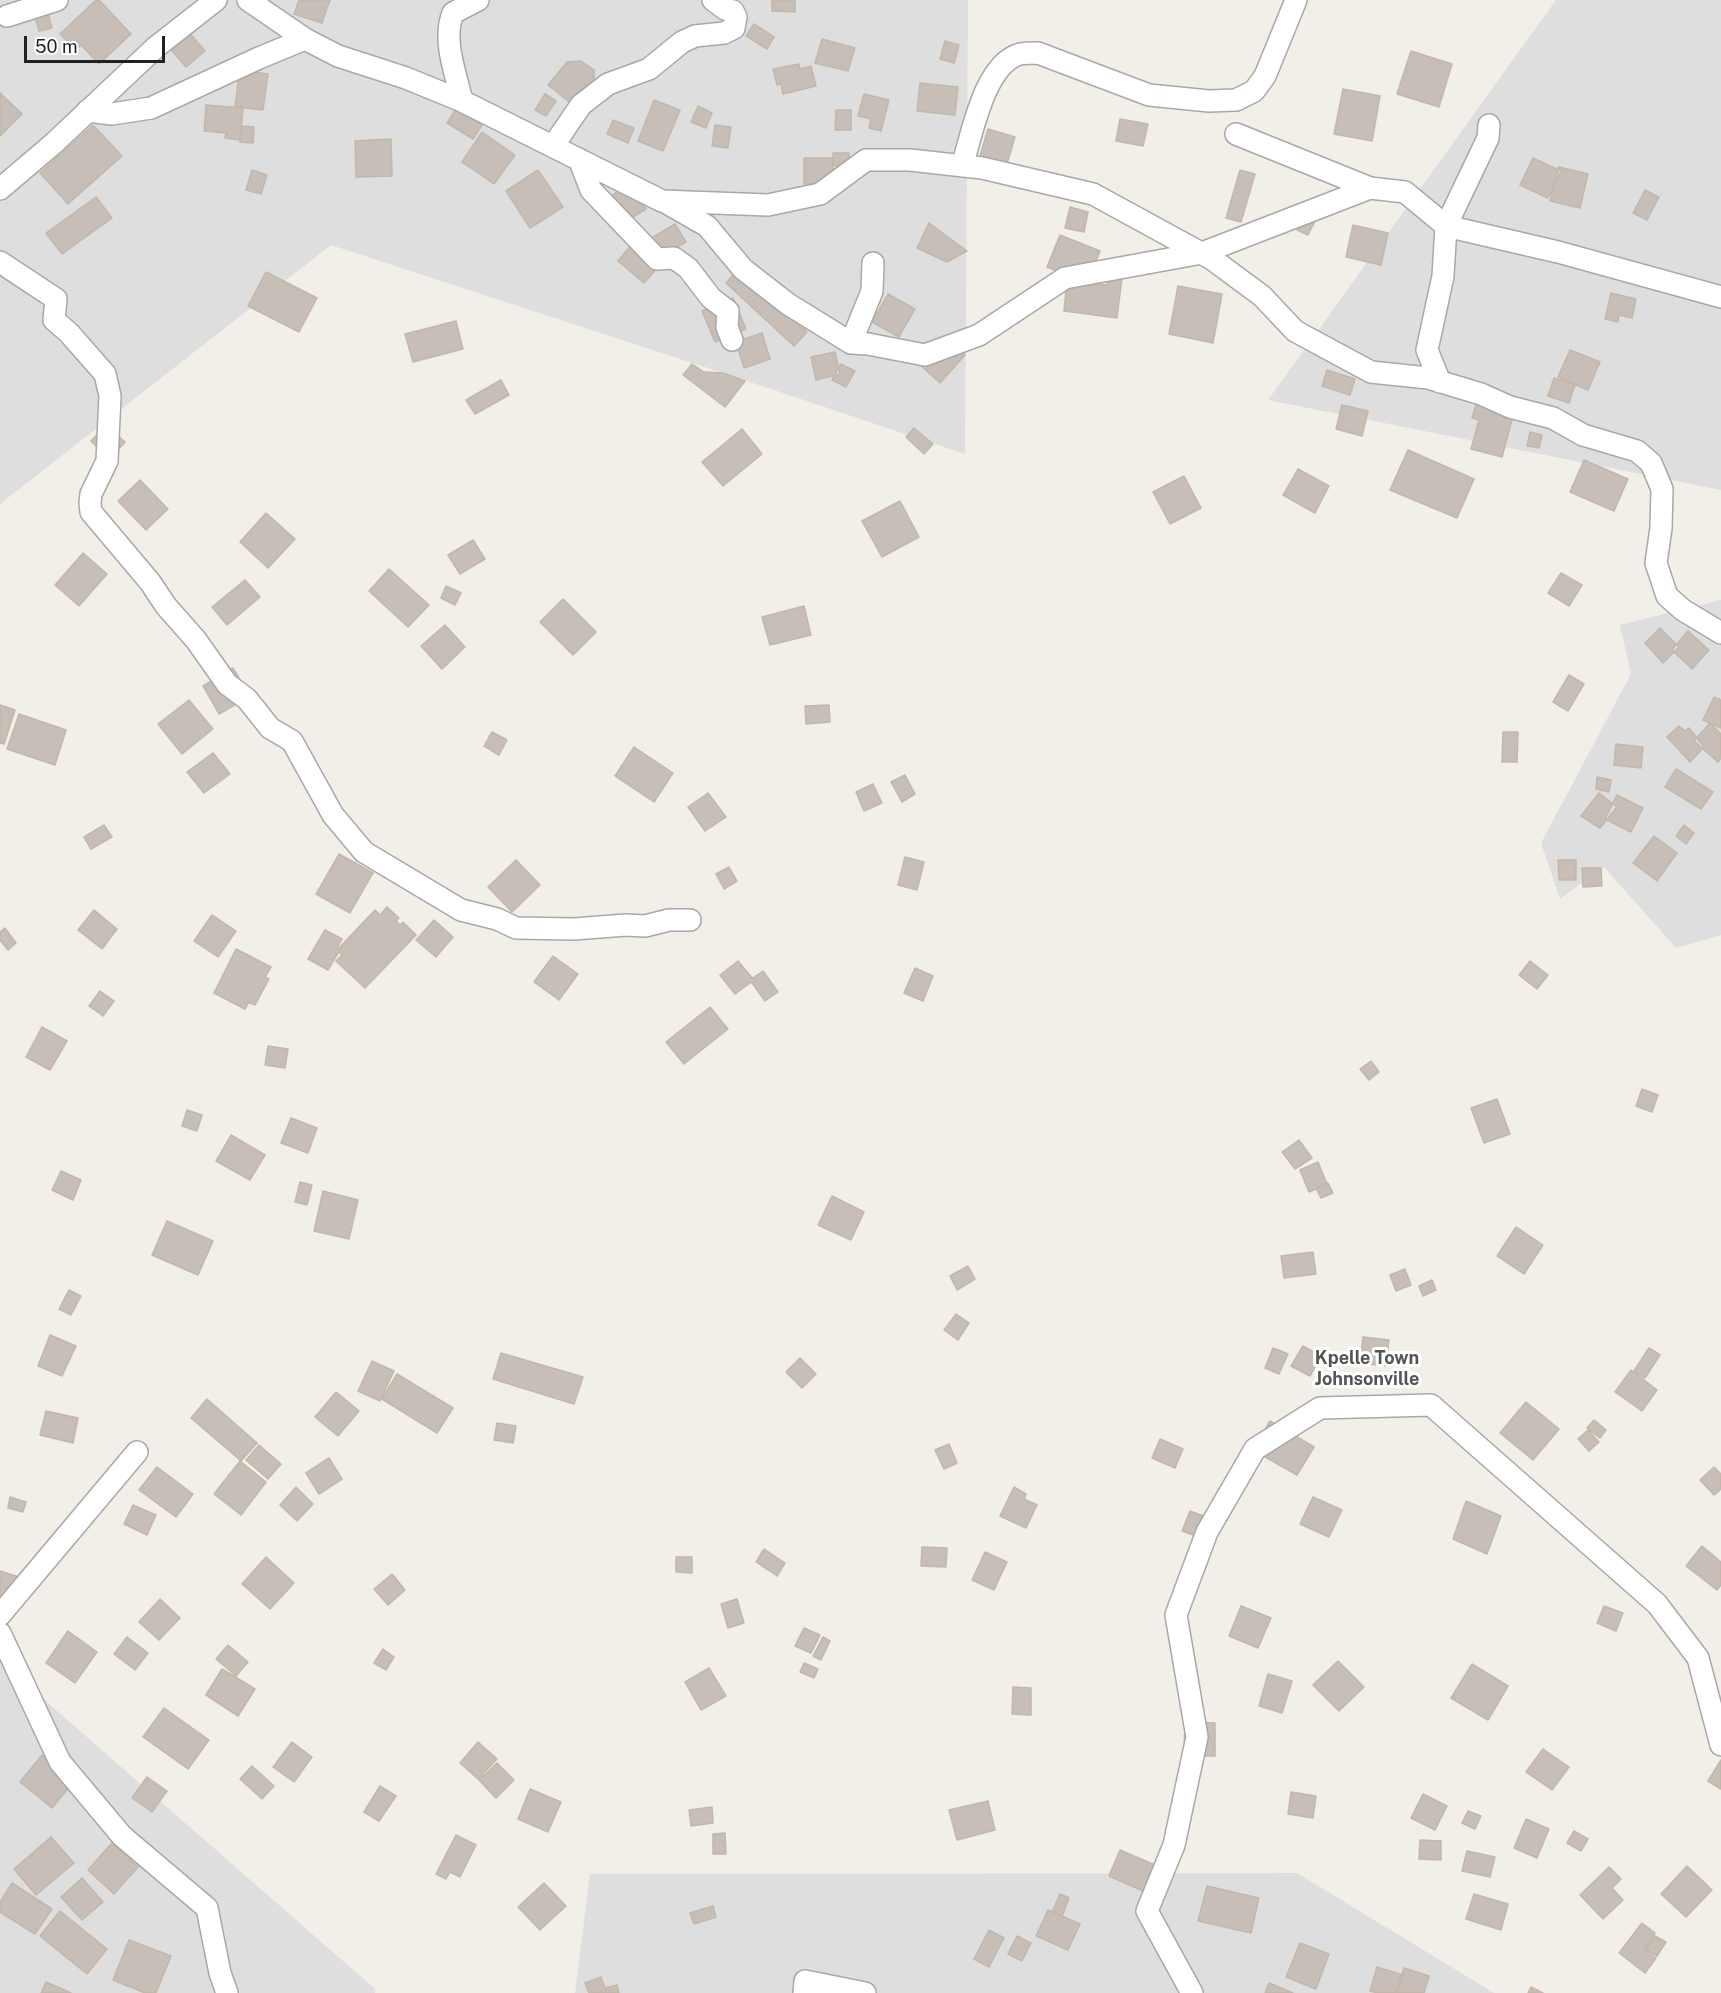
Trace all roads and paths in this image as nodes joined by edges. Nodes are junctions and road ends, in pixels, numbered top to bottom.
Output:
1 (57, 0) edge
2 (216, 0) edge
3 (248, 0) edge
4 (478, 0) edge
5 (713, 0) edge
6 (1296, 0) edge
7 (7, 16) dead end
8 (305, 39) junction
9 (462, 101) junction
10 (87, 111) junction
11 (1489, 124) dead end
12 (1236, 134) dead end
13 (554, 146) junction
14 (579, 159) junction
15 (962, 166) junction
16 (1370, 188) junction
17 (0, 189) edge
18 (662, 201) junction
19 (1446, 226) junction
20 (1202, 254) junction
21 (0, 262) edge
22 (873, 262) dead end
23 (1721, 297) edge
24 (732, 340) dead end
25 (851, 343) junction
26 (1440, 382) junction
27 (1721, 633) edge
28 (690, 920) dead end
29 (136, 1452) dead end
30 (0, 1615) edge
31 (1, 1638) edge
32 (1721, 1745) edge
33 (227, 1993) edge
34 (804, 1993) edge
35 (865, 1993) edge
36 (1192, 1993) edge

1 - 7 street
2 - 10 street
3 - 8 street
4 - 9 street
5 - 13 street
6 - 15 street
8 - 9 street
8 - 10 street
9 - 13 street
10 - 17 street
11 - 19 street
12 - 16 street
13 - 14 street
14 - 18 street
14 - 24 street
15 - 18 street
15 - 20 street
16 - 19 street
16 - 20 street
18 - 25 street
19 - 23 street
19 - 26 street
20 - 25 street
20 - 26 street
21 - 28 street
22 - 25 street
26 - 27 street
29 - 30 street
31 - 33 street
32 - 36 street
34 - 35 street

